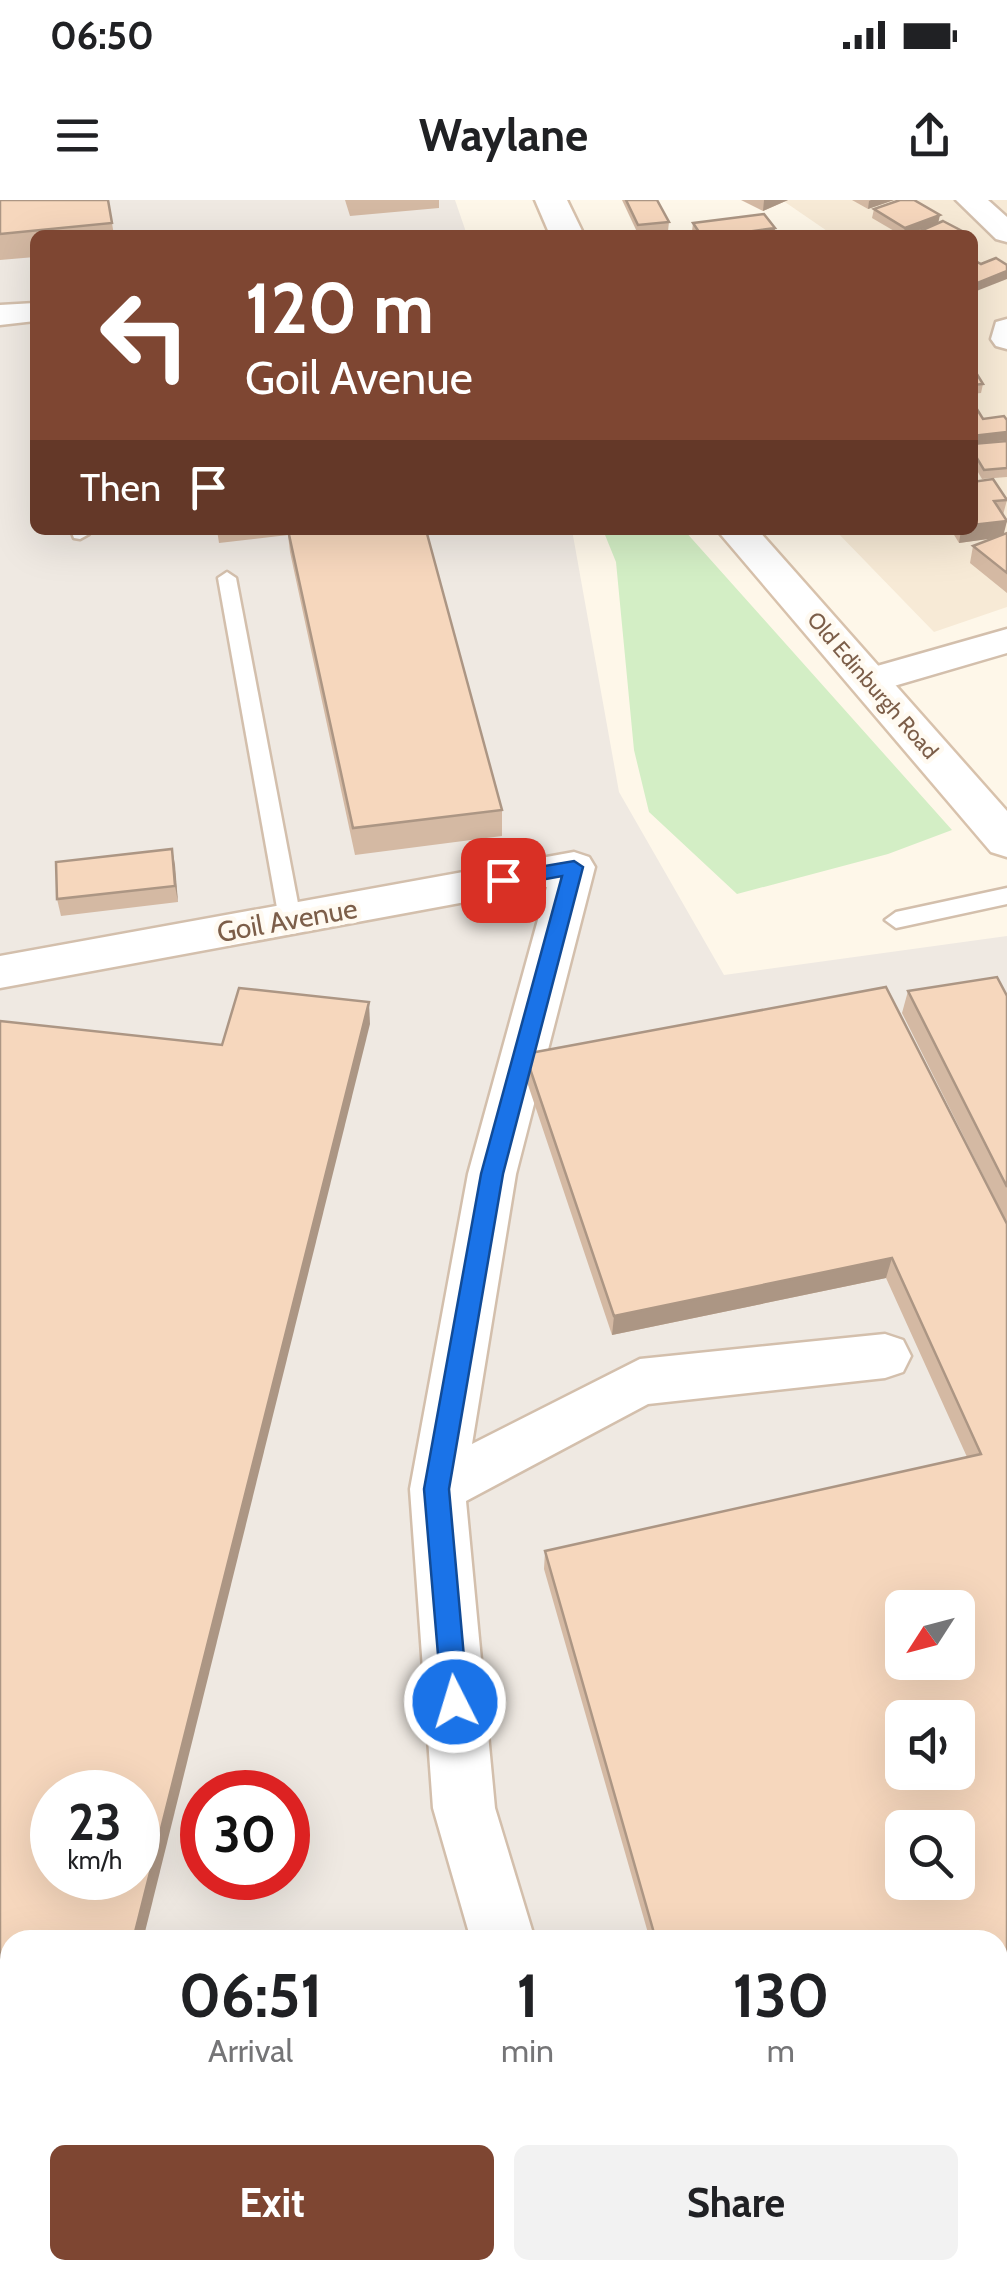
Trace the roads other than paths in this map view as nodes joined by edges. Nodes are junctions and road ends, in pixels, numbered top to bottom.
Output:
1 (551, 200) edge
2 (971, 200) edge
3 (566, 230) edge
4 (1007, 233) edge
5 (30, 312) edge
6 (0, 315) edge
7 (1007, 329) edge
8 (1007, 339) edge
9 (742, 535) edge
10 (227, 578) dead end
11 (1007, 641) edge
12 (870, 681) junction
13 (1007, 841) edge
14 (1007, 896) edge
15 (290, 919) junction
16 (896, 920) dead end
17 (0, 972) edge
18 (886, 1356) dead end
19 (437, 1489) junction
20 (500, 1930) edge

1 - 3 main road
2 - 4 street
5 - 6 street
7 - 8 street
9 - 12 main road, Old Edinburgh Road
10 - 15 lane
11 - 12 street
12 - 13 main road, Old Edinburgh Road
14 - 16 lane
15 - 17 street, Goil Avenue
15 - 19 street, Goil Avenue
18 - 19 street
19 - 20 street

